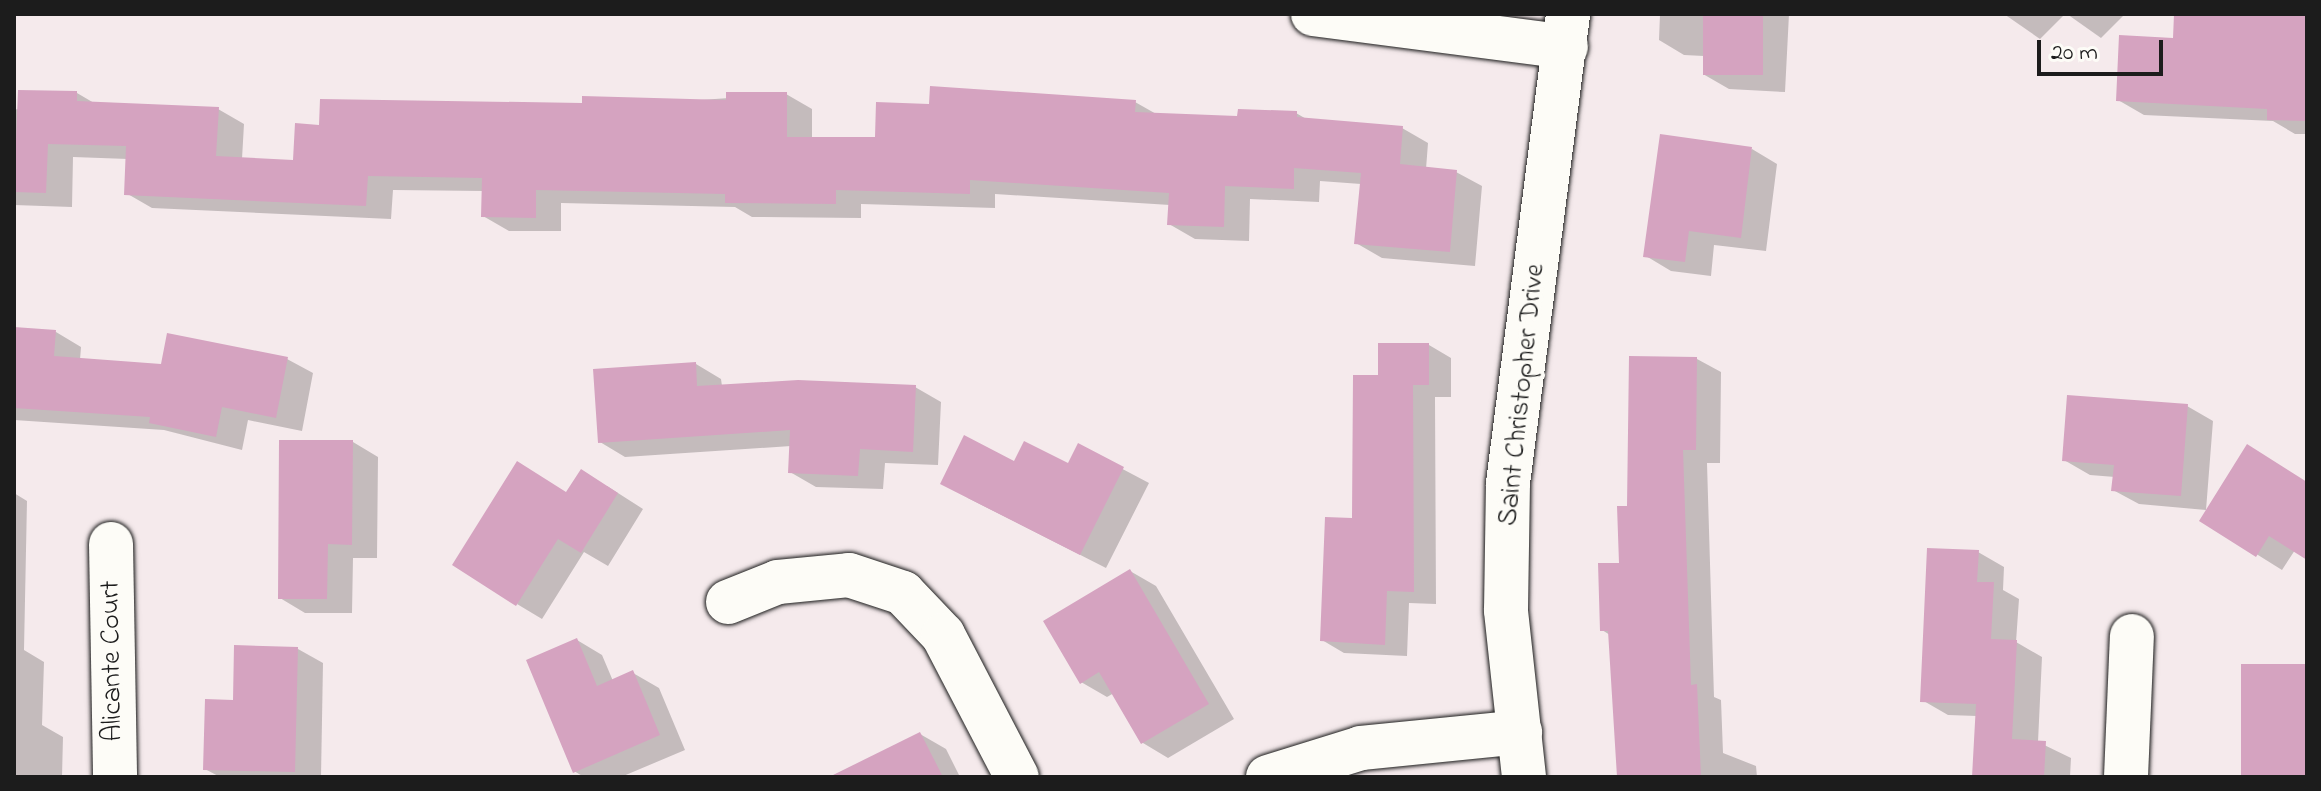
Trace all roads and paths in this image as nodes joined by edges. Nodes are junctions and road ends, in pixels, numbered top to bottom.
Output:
1 (1313, 14) edge
2 (1567, 30) edge
3 (111, 544) dead end
4 (728, 602) dead end
5 (2132, 636) dead end
6 (1520, 732) junction
7 (115, 777) edge
8 (1017, 777) edge
9 (1268, 777) edge
10 (1524, 777) edge
11 (2126, 777) edge

1 - 2 street
2 - 6 street, Saint Christopher Drive
3 - 7 street, Alicante Court
4 - 8 street
5 - 11 street
6 - 9 street
6 - 10 street, Saint Christopher Drive

